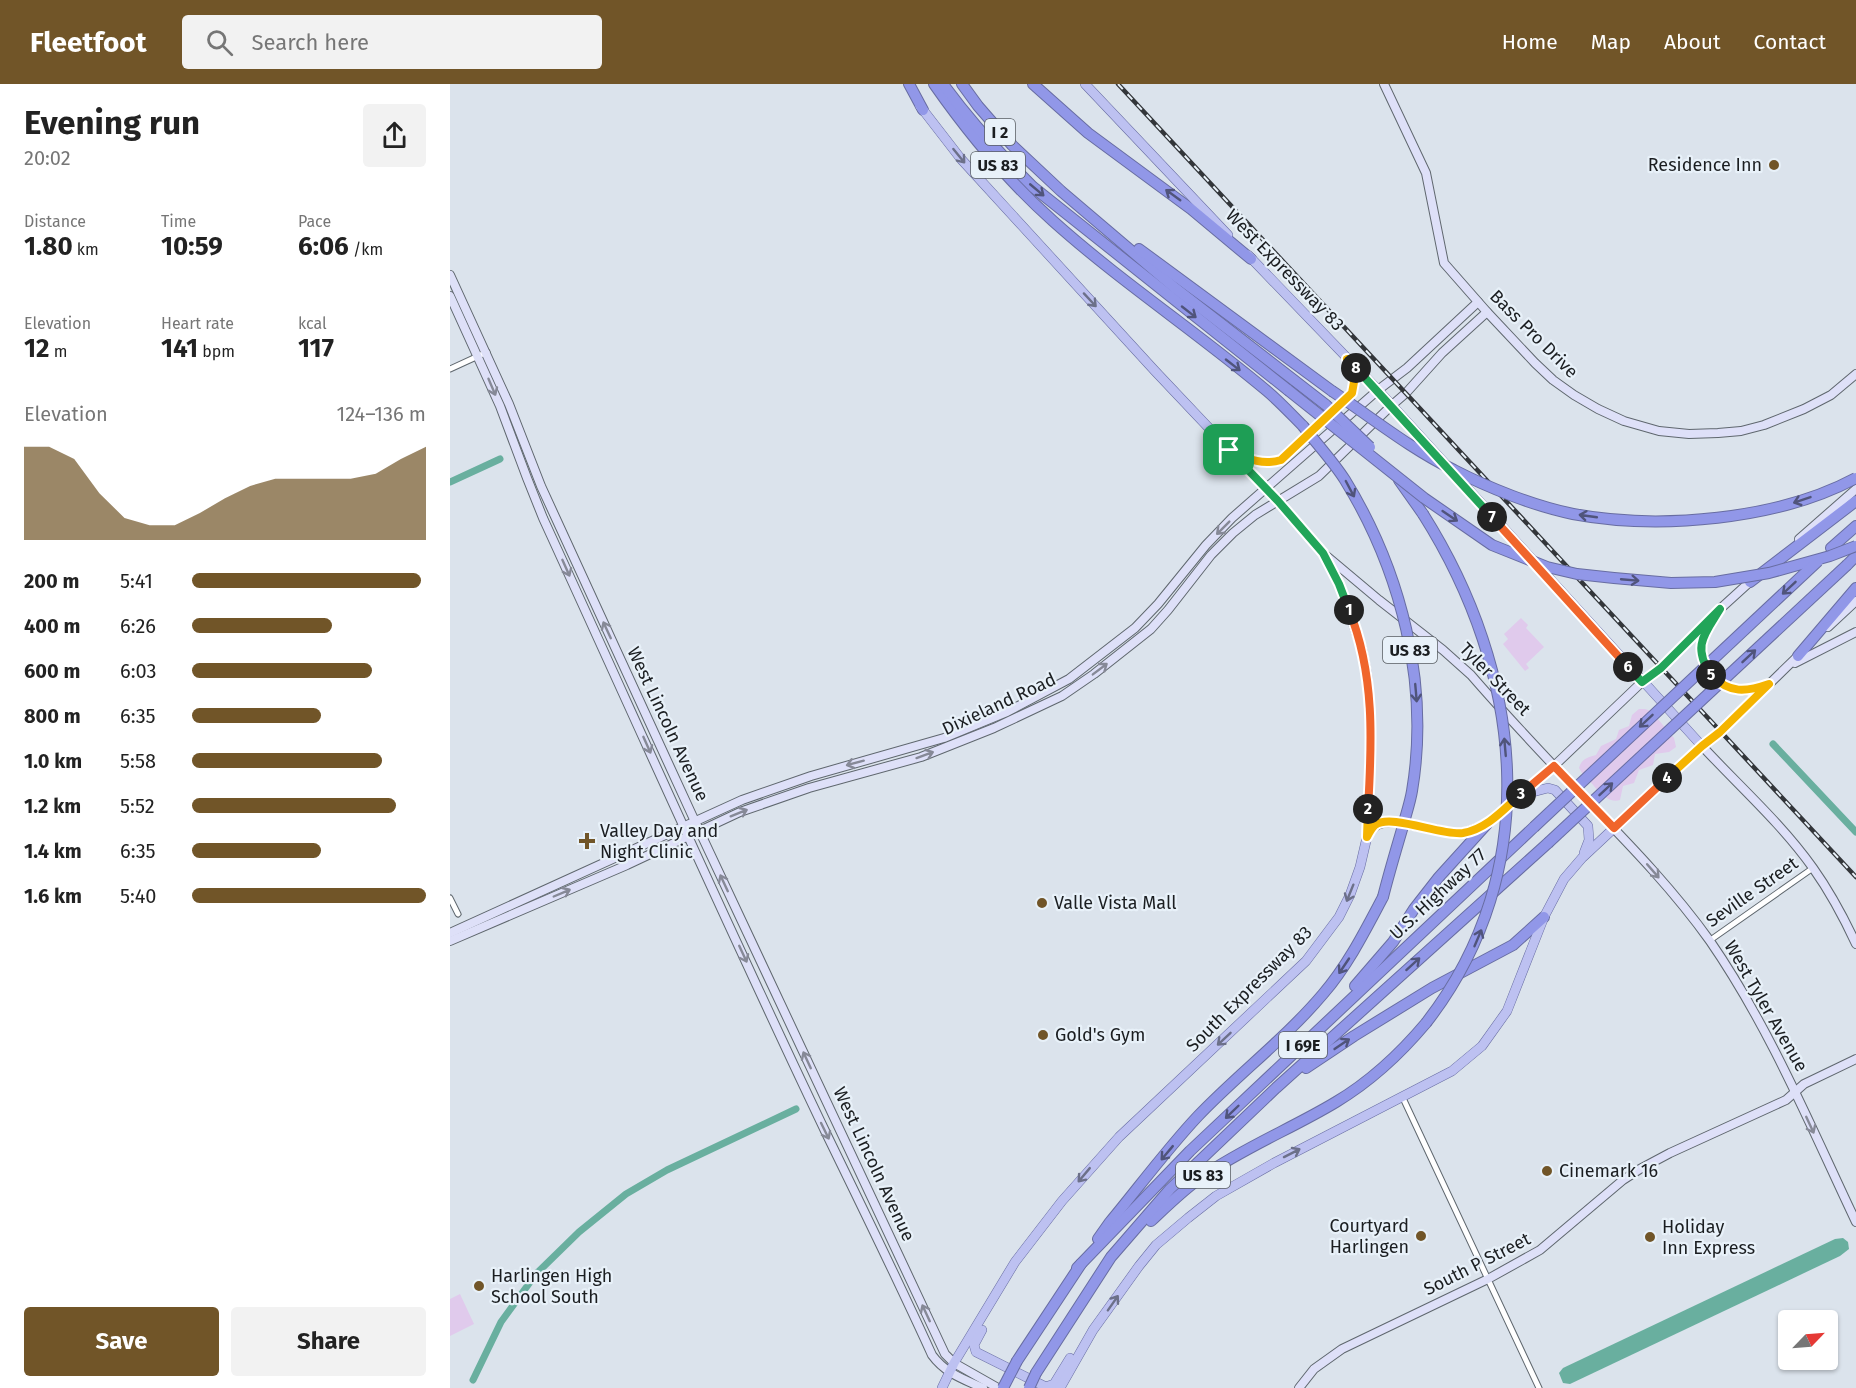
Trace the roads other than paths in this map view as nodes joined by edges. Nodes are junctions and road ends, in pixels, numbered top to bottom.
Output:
1 (907, 84) edge
2 (934, 84) edge
3 (943, 84) edge
4 (962, 84) edge
5 (1033, 84) edge
6 (1085, 84) edge
7 (1384, 84) edge
8 (924, 110) joint
9 (1042, 175) junction
10 (1251, 259) junction
11 (450, 275) edge
12 (450, 296) edge
13 (1478, 302) junction
14 (1487, 312) junction
15 (482, 354) junction
16 (1347, 359) junction
17 (450, 369) edge
18 (1856, 374) edge
19 (1378, 390) junction
20 (1391, 406) junction
21 (1229, 450) junction
22 (1856, 478) edge
23 (1266, 489) junction
24 (1856, 489) edge
25 (1278, 501) junction
26 (1856, 501) edge
27 (1856, 526) edge
28 (1856, 546) edge
29 (1323, 553) junction
30 (1856, 556) edge
31 (1750, 582) junction
32 (1856, 588) edge
33 (1856, 601) edge
34 (1720, 609) junction
35 (1856, 632) edge
36 (1798, 656) junction
37 (1786, 668) junction
38 (1642, 682) junction
39 (1769, 684) junction
40 (1702, 746) junction
41 (1554, 766) junction
42 (1521, 795) junction
43 (694, 820) junction
44 (1487, 824) junction
45 (683, 825) junction
46 (1614, 828) junction
47 (699, 830) junction
48 (688, 835) junction
49 (1367, 837) junction
50 (1582, 858) junction
51 (1813, 868) junction
52 (450, 898) edge
53 (458, 914) dead end
54 (1544, 917) junction
55 (450, 933) edge
56 (450, 941) edge
57 (1709, 941) junction
58 (1856, 944) edge
59 (1323, 1024) junction
60 (1856, 1059) edge
61 (1276, 1088) junction
62 (1795, 1093) junction
63 (1402, 1096) junction
64 (1856, 1222) edge
65 (1111, 1257) junction
66 (1077, 1268) junction
67 (1008, 1275) junction
68 (1488, 1279) junction
69 (1093, 1330) junction
70 (954, 1363) junction
71 (949, 1373) junction
72 (942, 1388) edge
73 (983, 1388) edge
74 (998, 1388) edge
75 (1003, 1388) edge
76 (1029, 1388) edge
77 (1060, 1388) edge
78 (1299, 1388) edge
79 (1539, 1388) edge

1 - 8 highway
2 -> 66 highway, US 83, bridge
3 -> 28 highway, bridge
4 - 9 highway, I 2
10 -> 5 highway
6 - 10 main road, West Expressway 83
7 - 13 main road, Bass Pro Drive
8 -> 21 main road
22 -> 9 highway, bridge
65 -> 9 highway, US 83, bridge
10 - 16 main road, West Expressway 83
11 - 15 main road, West Lincoln Avenue
12 - 15 main road, West Lincoln Avenue
13 - 14 main road, Bass Pro Drive
13 - 19 main road, Dixieland Road
14 - 18 main road, Bass Pro Drive
14 - 20 main road, Dixieland Road
15 - 17 street
43 -> 15 main road, West Lincoln Avenue
15 -> 45 main road, West Lincoln Avenue
16 - 19 main road, West Expressway 83
16 - 21 main road
19 - 20 main road, West Expressway 83
19 - 23 main road, Dixieland Road
20 - 25 main road, Dixieland Road
20 - 38 main road, West Expressway 83
21 - 23 main road
23 - 25 main road
23 -> 43 main road, Dixieland Road
24 - 31 main road
25 - 29 main road
47 -> 25 main road, Dixieland Road
26 - 31 highway
27 -> 59 highway, U.S. Highway 77 / I 69E, bridge
29 - 41 main road, Tyler Street
29 - 49 main road, South Expressway 83
61 -> 30 highway, U.S. Highway 77 / I 69E, bridge
31 - 34 main road
32 - 36 highway
33 - 36 main road
34 - 38 main road
34 - 39 main road
35 - 37 main road
36 - 37 main road
37 - 39 main road
38 - 40 main road, West Expressway 83
38 - 41 main road
39 - 40 main road
40 - 46 main road
40 - 51 main road
41 - 42 main road
41 - 46 main road, Tyler Street
42 - 44 main road
42 - 50 main road
43 - 45 main road, Dixieland Road
43 - 47 main road, West Lincoln Avenue
44 - 49 main road
44 - 59 highway
45 - 48 main road, West Lincoln Avenue
45 - 55 main road, Dixieland Road
46 - 50 main road
46 -> 57 main road, West Tyler Avenue
47 - 48 main road, Dixieland Road
70 -> 47 main road, West Lincoln Avenue
56 -> 48 main road, Dixieland Road
48 -> 71 main road, West Lincoln Avenue
49 -> 67 main road, South Expressway 83
50 - 54 main road
51 - 57 street, Seville Street
51 - 58 main road
52 - 53 street
61 -> 54 highway
54 - 63 main road
57 - 62 main road, West Tyler Avenue
59 -> 66 highway, U.S. Highway 77 / I 69E
60 - 62 main road, South P Street
61 - 65 highway, U.S. Highway 77 / I 69E
62 -> 64 main road, West Tyler Avenue
62 - 68 main road, South P Street
63 - 68 street
69 -> 63 main road
65 - 76 highway, I 69E, bridge
66 - 75 highway, I 69E, bridge
67 - 69 main road
67 - 70 main road, South Expressway 83
68 - 78 main road, South P Street
68 - 79 street
69 - 77 main road
70 - 71 main road, South Expressway 83
70 - 74 main road, West Lincoln Avenue
71 - 72 main road, South Expressway 83
71 - 73 main road

